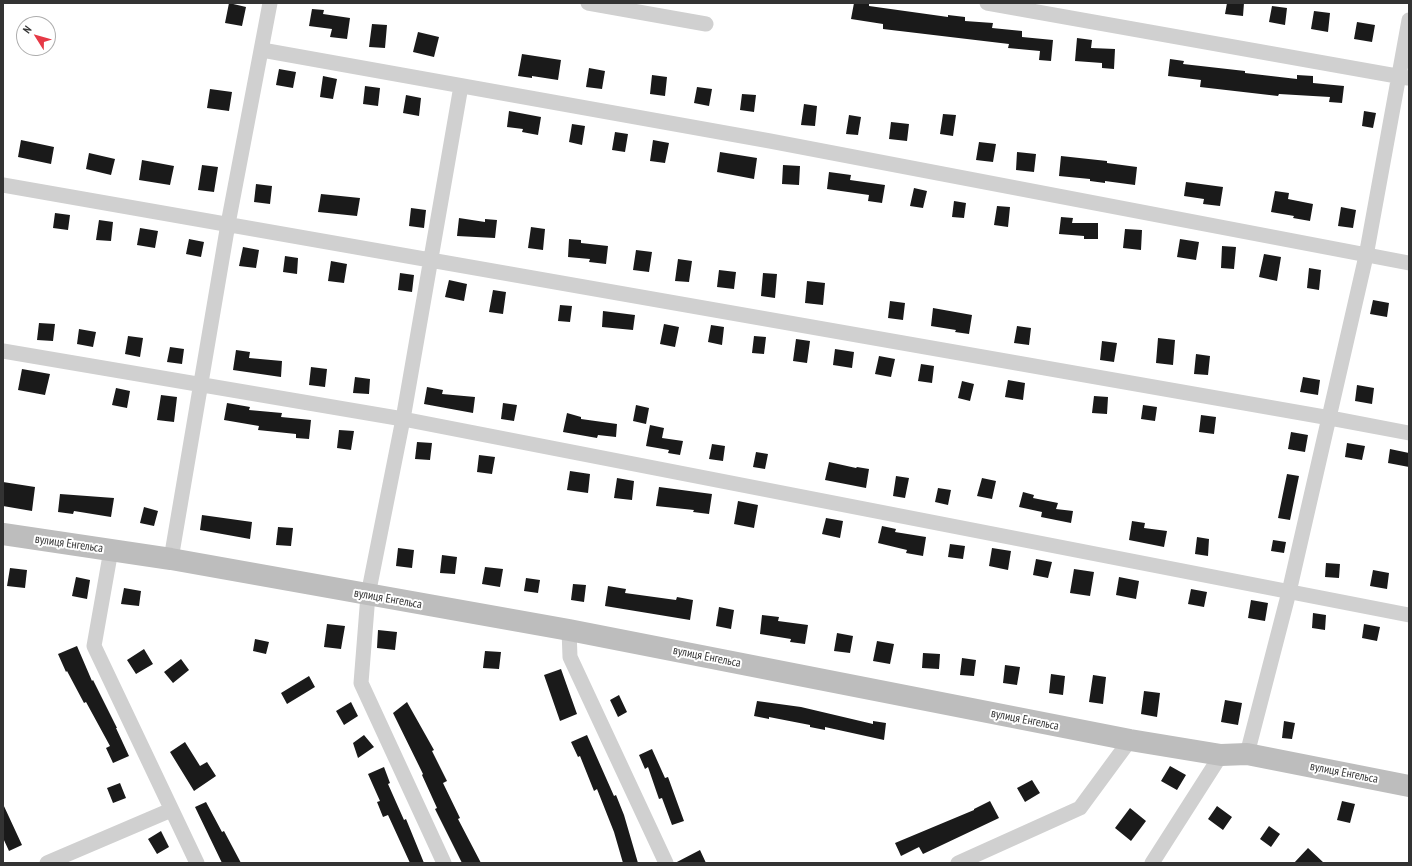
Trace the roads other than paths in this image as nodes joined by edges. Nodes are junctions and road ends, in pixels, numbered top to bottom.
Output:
1 (270, 3) edge
2 (588, 3) edge
3 (987, 3) edge
4 (1409, 20) edge
5 (706, 24) dead end
6 (262, 50) junction
7 (1404, 78) edge
8 (461, 86) junction
9 (3, 185) edge
10 (228, 224) junction
11 (1366, 256) junction
12 (432, 259) junction
13 (1409, 264) edge
14 (3, 351) edge
15 (201, 386) junction
16 (1330, 418) junction
17 (403, 420) junction
18 (1409, 433) edge
19 (3, 534) edge
20 (111, 550) junction
21 (171, 559) junction
22 (1289, 592) junction
23 (368, 596) junction
24 (1409, 615) edge
25 (569, 630) junction
26 (1130, 740) junction
27 (1247, 754) junction
28 (1221, 755) junction
29 (1409, 786) edge
30 (171, 810) junction
31 (47, 863) edge
32 (197, 863) edge
33 (444, 863) edge
34 (666, 863) edge
35 (958, 863) edge
36 (1152, 863) edge

1 - 6 street
2 - 5 street
3 - 7 street
4 - 7 street
6 - 8 street
6 - 10 street
7 - 11 street
8 - 11 street
8 - 12 street
9 - 10 street
10 - 12 street
10 - 15 street
11 - 13 street
11 - 16 street
12 - 16 street
12 - 17 street
14 - 15 street
15 - 17 street
15 - 21 street
16 - 18 street
16 - 22 street
17 - 22 street
17 - 23 street
19 - 20 street, вулиця Енгельса
20 - 21 street, вулиця Енгельса
20 - 30 street
21 - 23 street, вулиця Енгельса
22 - 24 street
22 - 27 street
23 - 25 street, вулиця Енгельса
23 - 33 street
25 - 26 street, вулиця Енгельса
25 - 34 street
26 - 28 street, вулиця Енгельса
26 - 35 street
27 - 28 street, вулиця Енгельса
27 - 29 street, вулиця Енгельса
28 - 36 street
30 - 31 street
30 - 32 street

